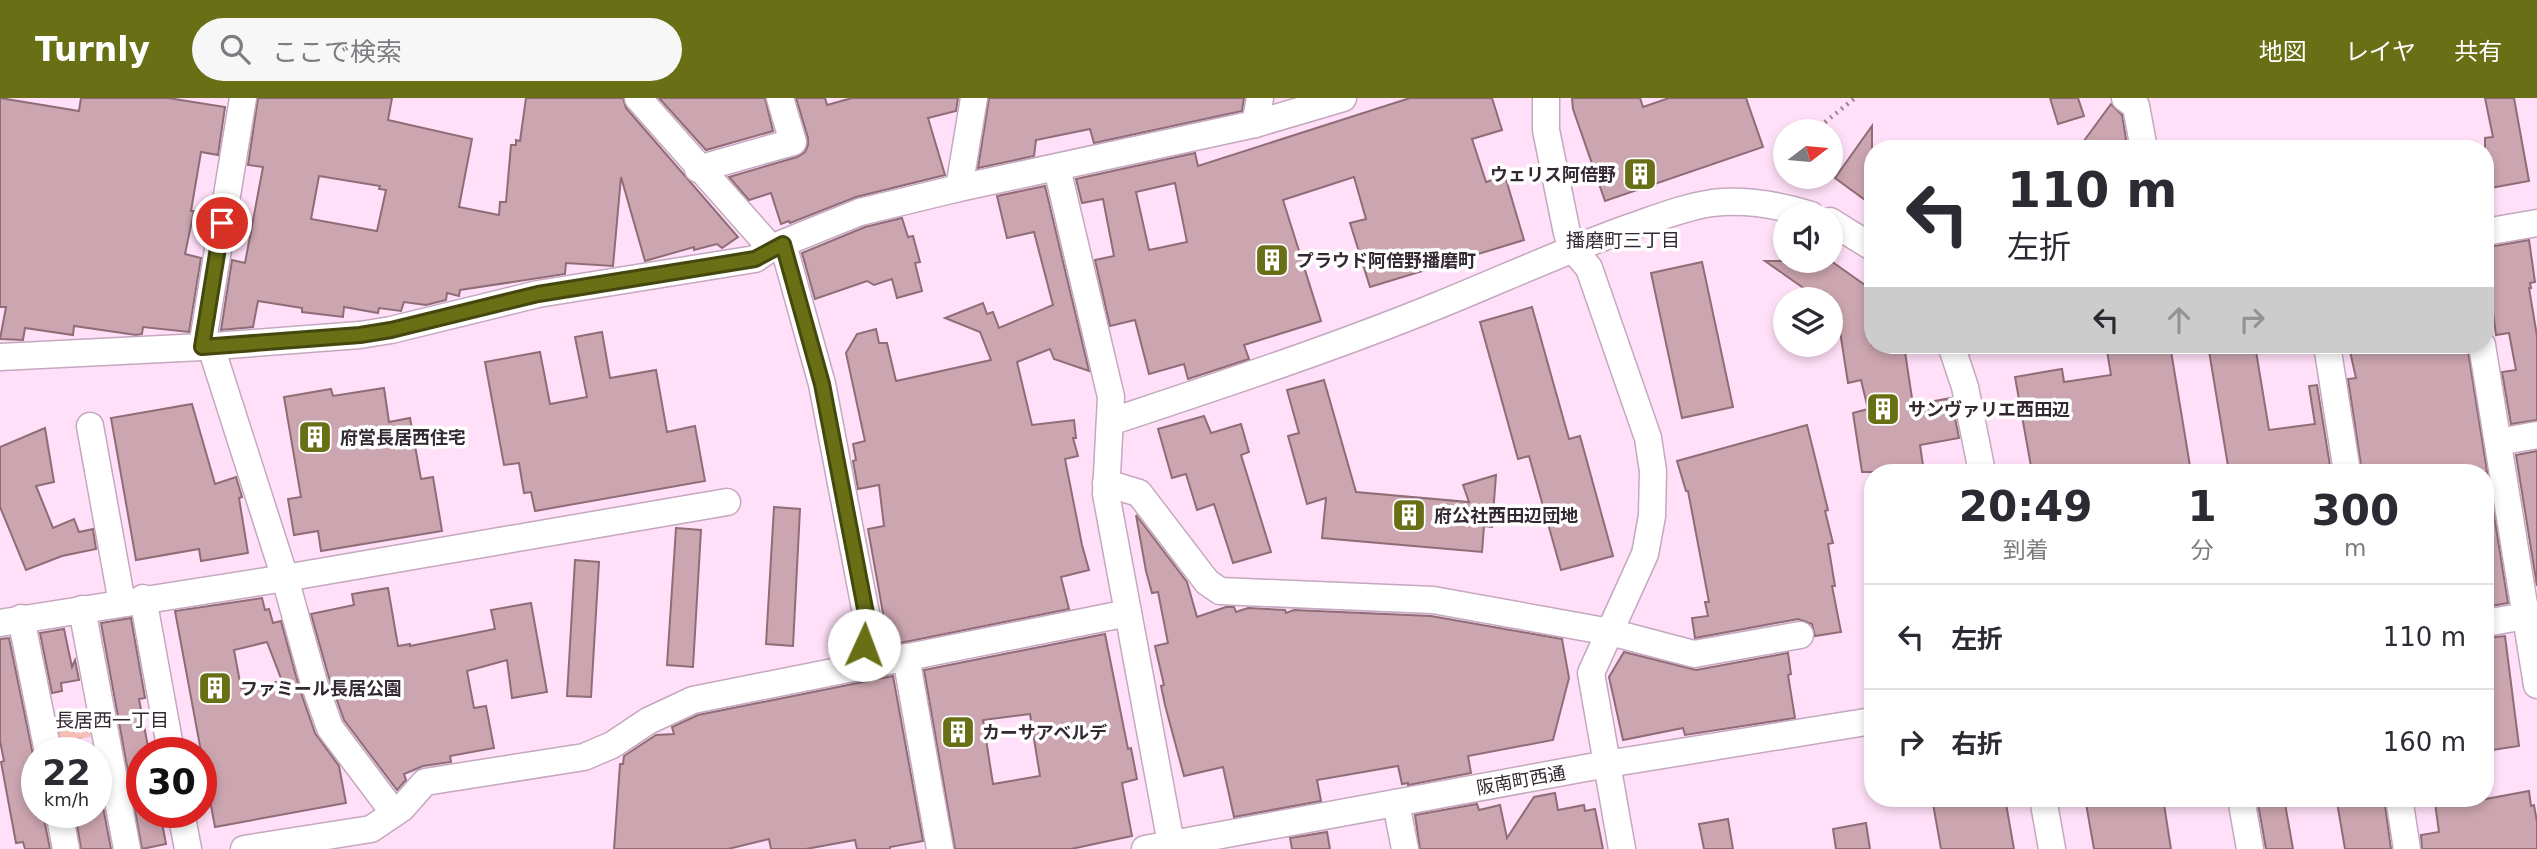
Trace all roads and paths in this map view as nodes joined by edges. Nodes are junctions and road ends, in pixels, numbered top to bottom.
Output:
1 (243, 98) edge
2 (638, 98) edge
3 (780, 98) edge
4 (975, 98) edge
5 (1343, 98) edge
6 (1546, 98) edge
7 (1856, 98) edge
8 (2125, 98) edge
9 (1257, 111) edge
10 (1829, 119) edge
11 (2142, 140) edge
12 (1057, 168) junction
13 (698, 169) junction
14 (959, 188) junction
15 (1773, 205) edge
16 (2537, 223) edge
17 (1843, 230) edge
18 (2494, 230) edge
19 (1864, 242) edge
20 (777, 246) junction
21 (1572, 248) junction
22 (207, 347) junction
23 (1954, 354) edge
24 (2328, 354) edge
25 (2483, 354) edge
26 (0, 357) edge
27 (1110, 422) junction
28 (90, 426) dead end
29 (2537, 435) edge
30 (2498, 442) junction
31 (1980, 464) edge
32 (2346, 464) edge
33 (1106, 483) junction
34 (727, 502) dead end
35 (285, 578) junction
36 (133, 601) junction
37 (82, 608) junction
38 (1128, 613) junction
39 (2531, 615) edge
40 (11, 620) edge
41 (2494, 621) edge
42 (1610, 632) junction
43 (1800, 635) dead end
44 (906, 657) junction
45 (861, 666) junction
46 (2537, 685) edge
47 (1864, 721) edge
48 (44, 737) edge
49 (167, 737) edge
50 (1607, 764) junction
51 (1396, 803) junction
52 (2045, 807) edge
53 (2243, 807) edge
54 (2400, 807) edge
55 (394, 813) junction
56 (62, 828) edge
57 (184, 828) edge
58 (373, 839) edge
59 (1172, 847) edge
60 (66, 849) edge
61 (127, 849) edge
62 (188, 849) edge
63 (244, 849) edge
64 (940, 849) edge
65 (1145, 849) edge
66 (1405, 849) edge
67 (1622, 849) edge
68 (2052, 849) edge
69 (2250, 849) edge
70 (2407, 849) edge

1 - 22 street
2 - 13 street
3 - 13 street
4 - 14 street
5 - 9 street
6 - 21 street
7 - 10 path
8 - 11 street
9 - 12 street
12 - 14 street
12 - 27 street
13 - 20 street
14 - 20 street
15 - 21 street
16 - 18 street
17 - 19 street
20 - 22 street
20 - 45 street
21 - 27 street
21 - 42 street
22 - 26 street
22 - 35 street
23 - 31 street
24 - 32 street
25 - 30 street
27 - 33 street
28 - 36 street
29 - 30 street
30 - 39 street
33 - 38 street
33 - 42 street
34 - 35 street
35 - 36 street
35 - 55 street
36 - 37 street
36 - 49 street
37 - 40 street
37 - 61 street
38 - 44 street
38 - 59 street
39 - 41 street
39 - 46 street
40 - 48 street
42 - 43 street
42 - 50 street
44 - 45 street
44 - 64 street
45 - 55 street
47 - 50 street, 阪南町西通
50 - 51 street, 阪南町西通
50 - 67 street
51 - 59 street, 阪南町西通
51 - 66 street
52 - 68 street
53 - 69 street
54 - 70 street
55 - 58 street
56 - 60 street
57 - 62 street
58 - 63 street
59 - 65 street, 阪南町西通

